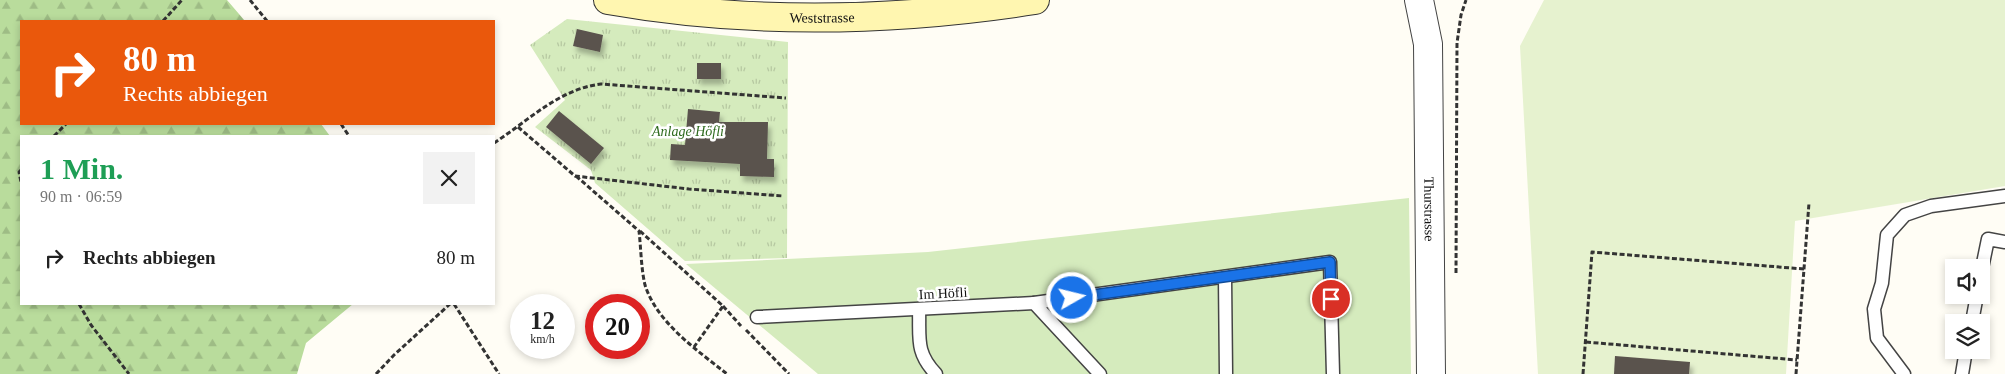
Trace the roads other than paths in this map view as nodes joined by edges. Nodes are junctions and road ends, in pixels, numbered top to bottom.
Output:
1 (608, 0) edge
2 (1035, 0) edge
3 (1419, 0) edge
4 (1439, 0) edge
5 (1428, 44) junction
6 (2005, 196) edge
7 (2005, 242) edge
8 (1984, 259) edge
9 (1225, 276) junction
10 (1034, 303) junction
11 (920, 309) junction
12 (757, 317) dead end
13 (1964, 359) edge
14 (936, 374) edge
15 (1100, 374) edge
16 (1226, 374) edge
17 (1333, 374) edge
18 (1431, 374) edge
19 (1904, 374) edge
20 (1962, 374) edge

1 - 2 main road, Weststrasse
3 - 5 street, Thurstrasse
4 - 5 street, Thurstrasse
5 - 18 street, Thurstrasse
6 - 19 lane
7 - 8 lane
9 - 10 lane, Im Höfli
9 - 16 lane
9 - 17 lane, Im Höfli
10 - 11 lane, Im Höfli
10 - 15 lane
11 - 12 lane, Im Höfli
11 - 14 lane
13 - 20 lane

